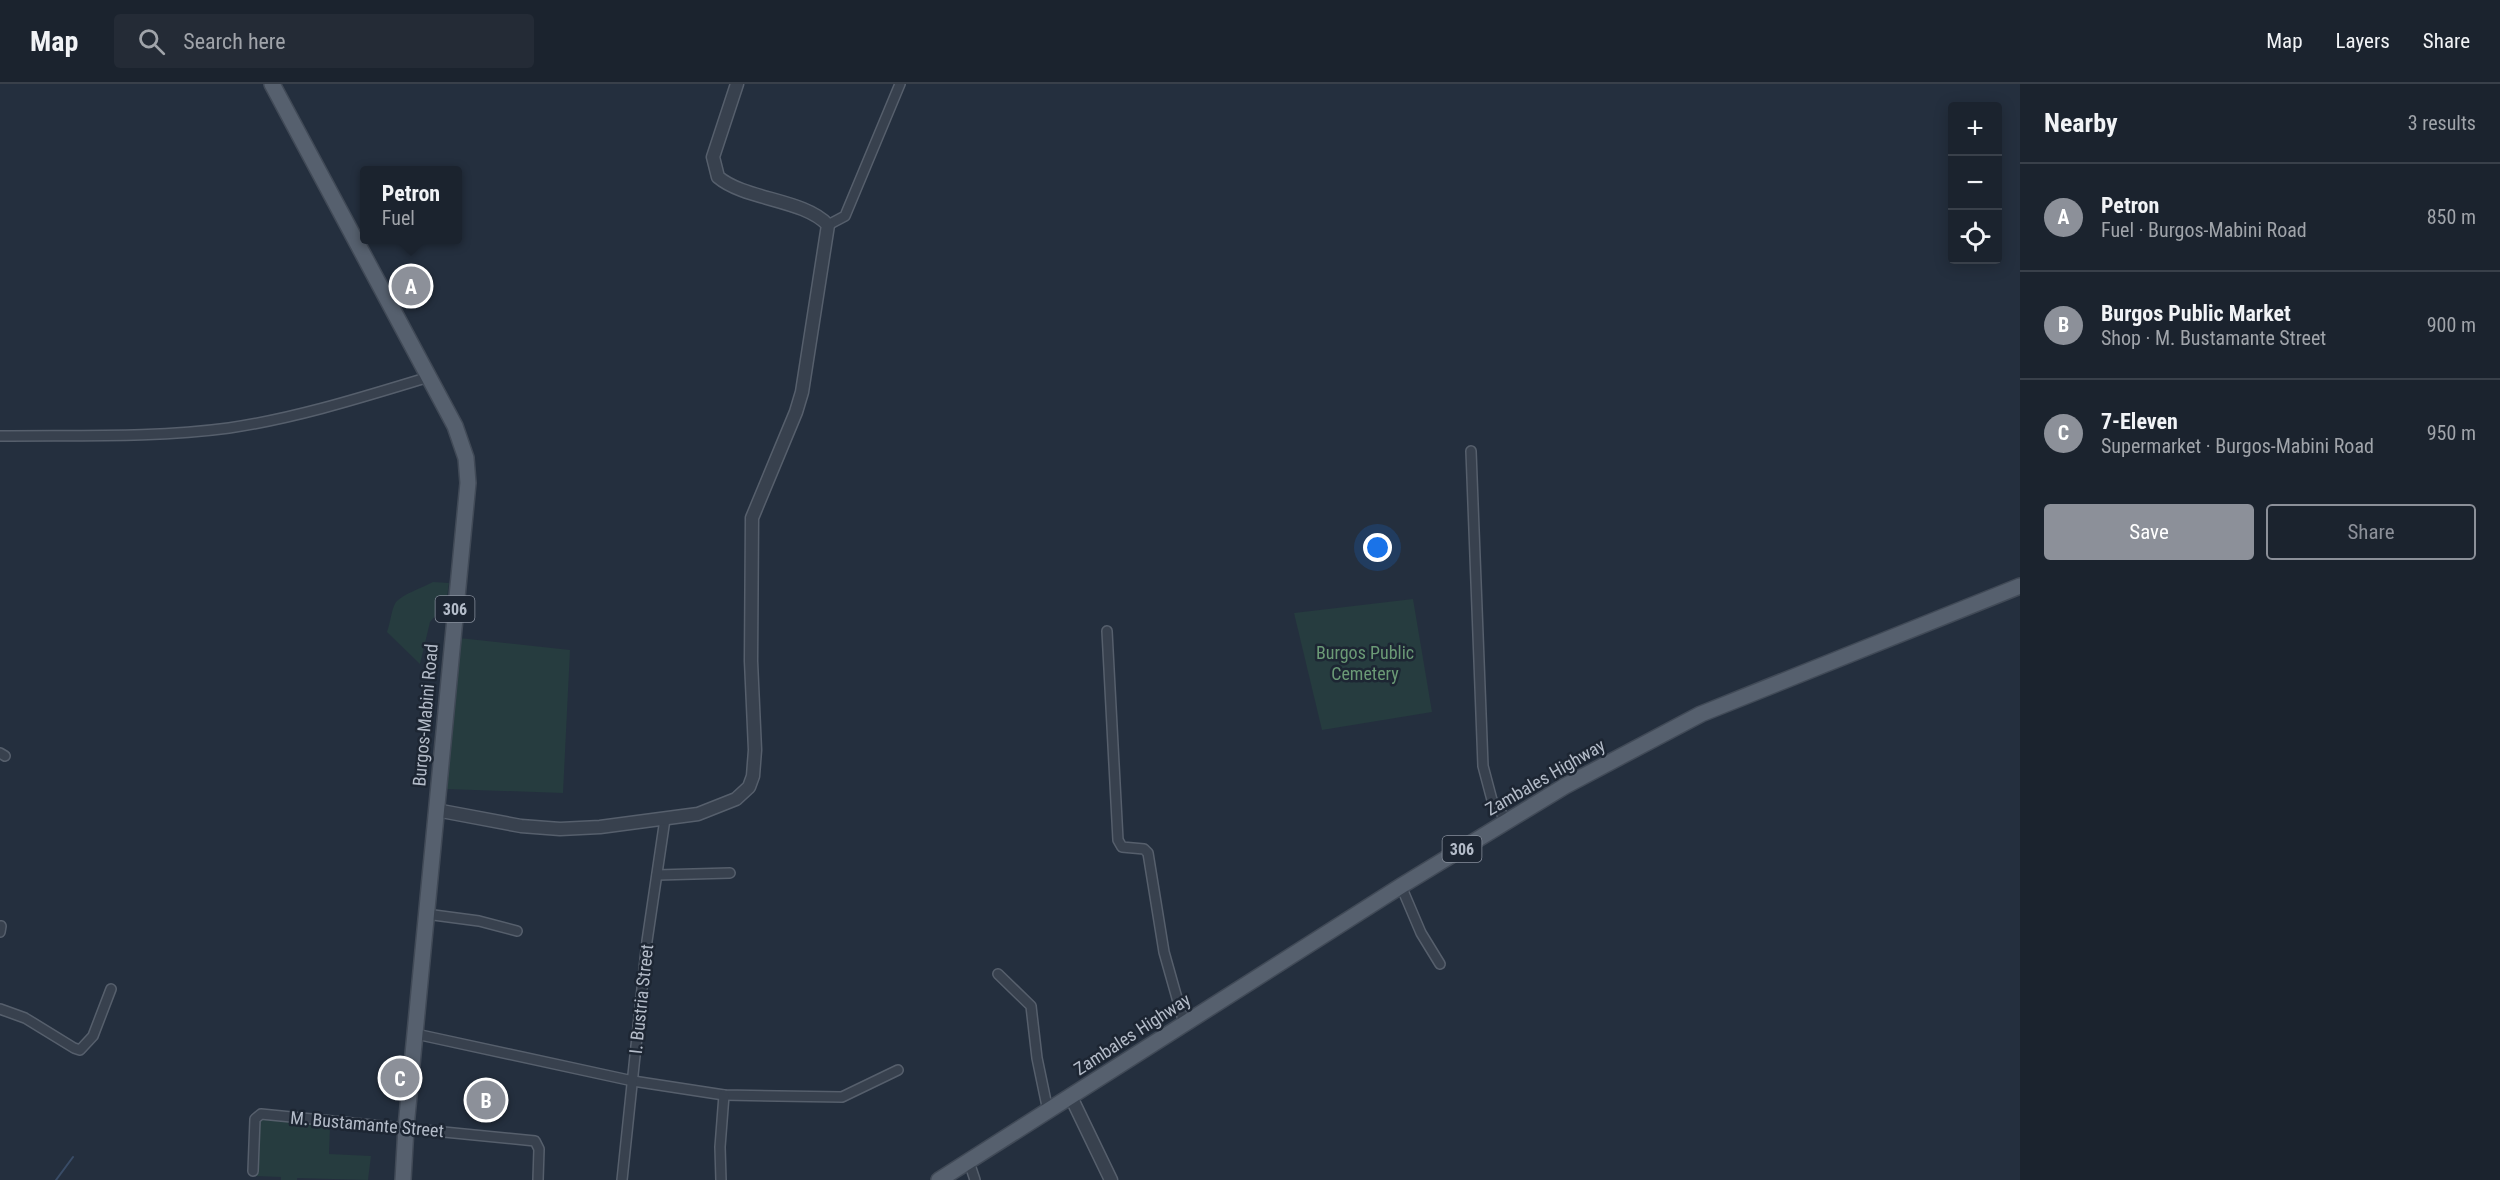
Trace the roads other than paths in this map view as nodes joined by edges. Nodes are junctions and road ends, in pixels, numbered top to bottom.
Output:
1 (272, 84) edge
2 (737, 84) edge
3 (900, 84) edge
4 (828, 225) junction
5 (429, 377) junction
6 (0, 436) edge
7 (1471, 451) dead end
8 (2020, 586) edge
9 (1107, 631) dead end
10 (436, 810) junction
11 (665, 819) junction
12 (1507, 821) junction
13 (730, 873) dead end
14 (657, 875) junction
15 (1401, 886) junction
16 (426, 914) junction
17 (517, 931) dead end
18 (1440, 964) dead end
19 (998, 974) dead end
20 (111, 988) dead end
21 (0, 1008) edge
22 (1184, 1023) junction
23 (416, 1034) junction
24 (898, 1070) dead end
25 (633, 1081) junction
26 (724, 1095) junction
27 (1071, 1097) junction
28 (1048, 1111) junction
29 (406, 1127) junction
30 (969, 1162) junction
31 (253, 1171) dead end
32 (403, 1180) edge
33 (538, 1180) edge
34 (622, 1180) edge
35 (721, 1180) edge
36 (939, 1180) edge
37 (975, 1180) edge
38 (1111, 1180) edge

1 - 5 main road, Burgos-Mabini Road / 306
2 - 4 street
3 - 4 street
4 - 11 street
5 - 6 street
5 - 10 main road, Burgos-Mabini Road / 306
7 - 12 street
8 - 12 main road, Zambales Highway / 306
9 - 22 street
10 - 11 street
10 - 16 main road, Burgos-Mabini Road / 306
11 - 14 street, I. Bustria Street
12 - 15 main road, Zambales Highway / 306
13 - 14 street
14 - 25 street, I. Bustria Street
15 - 18 street
15 - 22 main road, Zambales Highway / 306
16 - 17 street
16 - 23 main road, Burgos-Mabini Road / 306
19 - 28 street
20 - 21 street
22 - 27 main road, Zambales Highway / 306
23 - 25 street
23 - 29 main road, Burgos-Mabini Road / 306
24 - 26 street
25 - 26 street
25 - 34 street, I. Bustria Street
26 - 35 street
27 - 28 main road, Zambales Highway / 306
27 - 38 street
28 - 30 main road, Zambales Highway / 306
29 - 31 street, M. Bustamante Street
29 - 32 main road, Burgos-Mabini Road / 306
29 - 33 street, M. Bustamante Street
30 - 36 main road, Zambales Highway / 306
30 - 37 street

